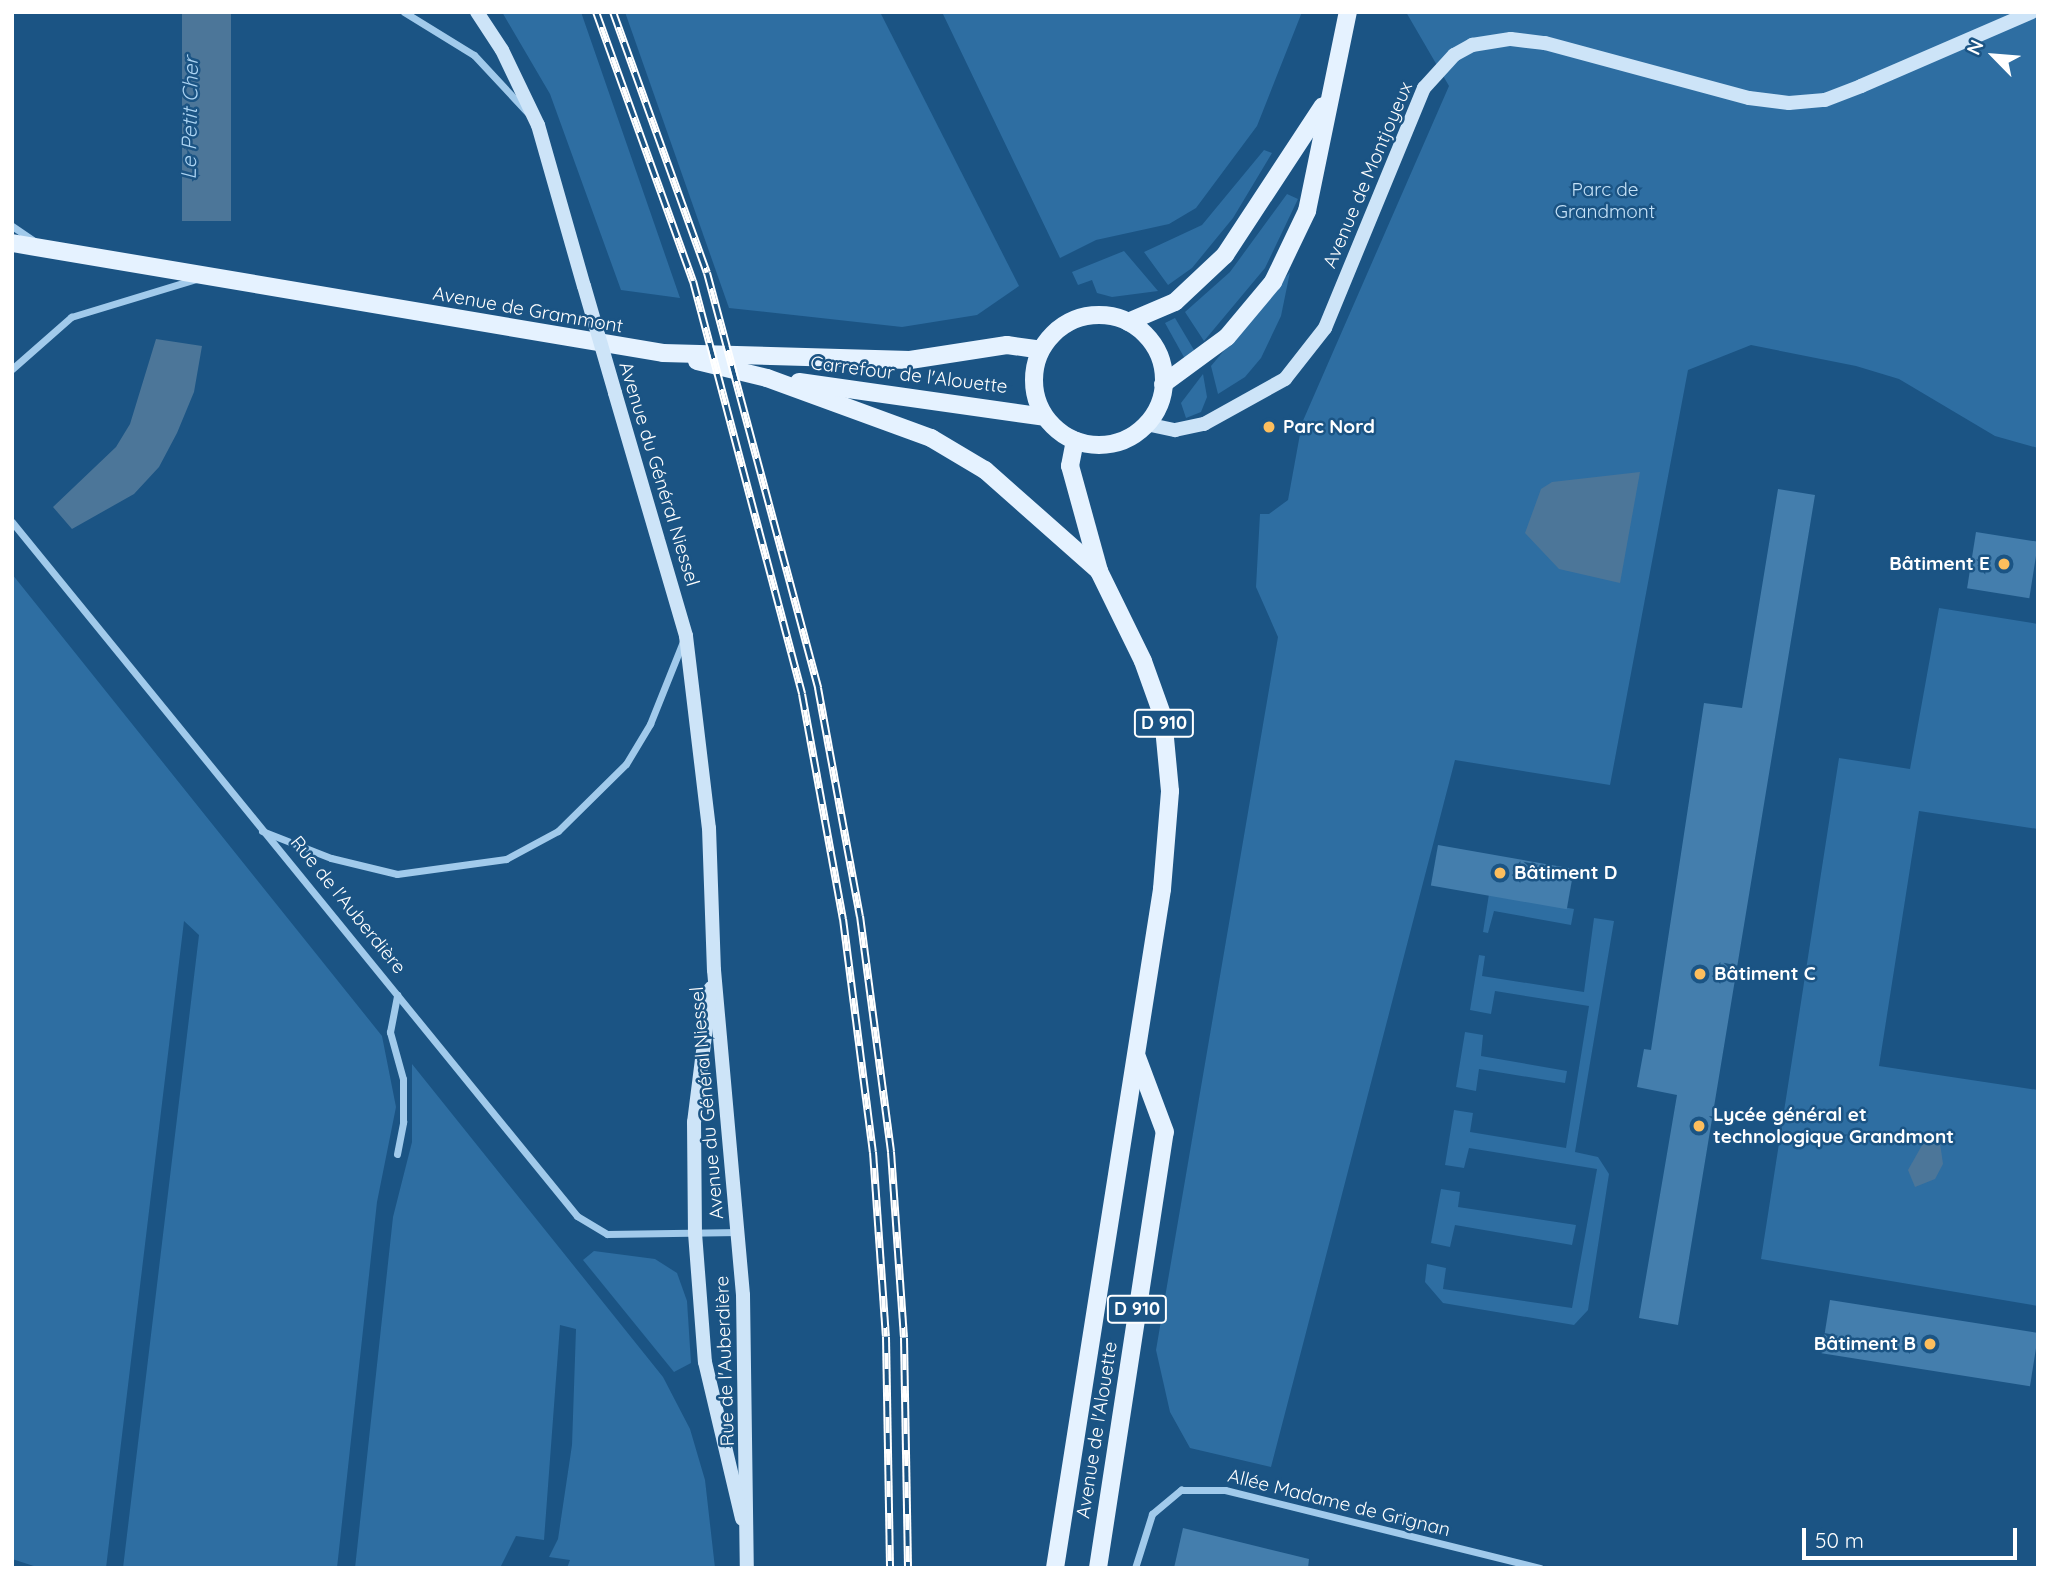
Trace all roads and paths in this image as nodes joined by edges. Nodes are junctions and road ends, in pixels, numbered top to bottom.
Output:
1 (404, 12) edge
2 (477, 12) edge
3 (1348, 12) edge
4 (2032, 12) edge
5 (1327, 100) junction
6 (538, 125) junction
7 (12, 226) edge
8 (12, 243) edge
9 (47, 249) junction
10 (205, 276) junction
11 (1128, 322) junction
12 (1041, 349) junction
13 (663, 353) junction
14 (12, 369) edge
15 (767, 378) junction
16 (1163, 384) junction
17 (1045, 417) junction
18 (1146, 424) junction
19 (1075, 440) junction
20 (12, 522) edge
21 (1099, 571) junction
22 (685, 636) junction
23 (262, 831) junction
24 (713, 970) junction
25 (397, 995) junction
26 (1136, 1054) junction
27 (397, 1154) dead end
28 (738, 1232) junction
29 (695, 1233) junction
30 (747, 1533) junction
31 (747, 1568) edge
32 (1055, 1568) edge
33 (1098, 1568) edge
34 (1135, 1568) edge
35 (1540, 1568) edge

1 - 6 street
2 - 6 street, Avenue du Général Niessel
3 - 5 main road
4 - 18 street, Avenue de Montjoyeux
5 - 11 main road
5 - 16 main road
6 - 22 street, Avenue du Général Niessel, bridge
7 - 9 street
8 - 9 main road, Avenue de Grammont
9 - 10 main road, Avenue de Grammont
10 - 13 main road, Avenue de Grammont
10 - 14 street
11 - 12 main road
11 - 16 main road
12 - 13 main road, Avenue de Grammont
12 - 17 main road, Carrefour de l'Alouette
13 - 15 main road, Carrefour de l'Alouette
15 - 17 main road, Carrefour de l'Alouette
15 - 21 main road, Carrefour de l'Alouette
16 - 18 main road
17 - 19 main road, Carrefour de l'Alouette
18 - 19 main road
19 - 21 main road, D 910
20 - 23 street, Rue de l'Auberdière
21 - 26 main road, Avenue de l'Alouette / D 910
22 - 23 street
22 - 24 street, Avenue du Général Niessel
23 - 25 street, Rue de l'Auberdière
24 - 28 street, Avenue du Général Niessel
24 - 29 street, Avenue du Général Niessel
25 - 27 street
25 - 29 street, Rue de l'Auberdière
26 - 32 main road, Avenue de l'Alouette / D 910
26 - 33 main road, Avenue de l'Alouette / D 910
28 - 29 street, Rue de l'Auberdière
28 - 30 street, Rue de l'Auberdière
29 - 30 street, Rue de l'Auberdière
30 - 31 street, Rue de l'Auberdière
34 - 35 street, Allée Madame de Grignan

